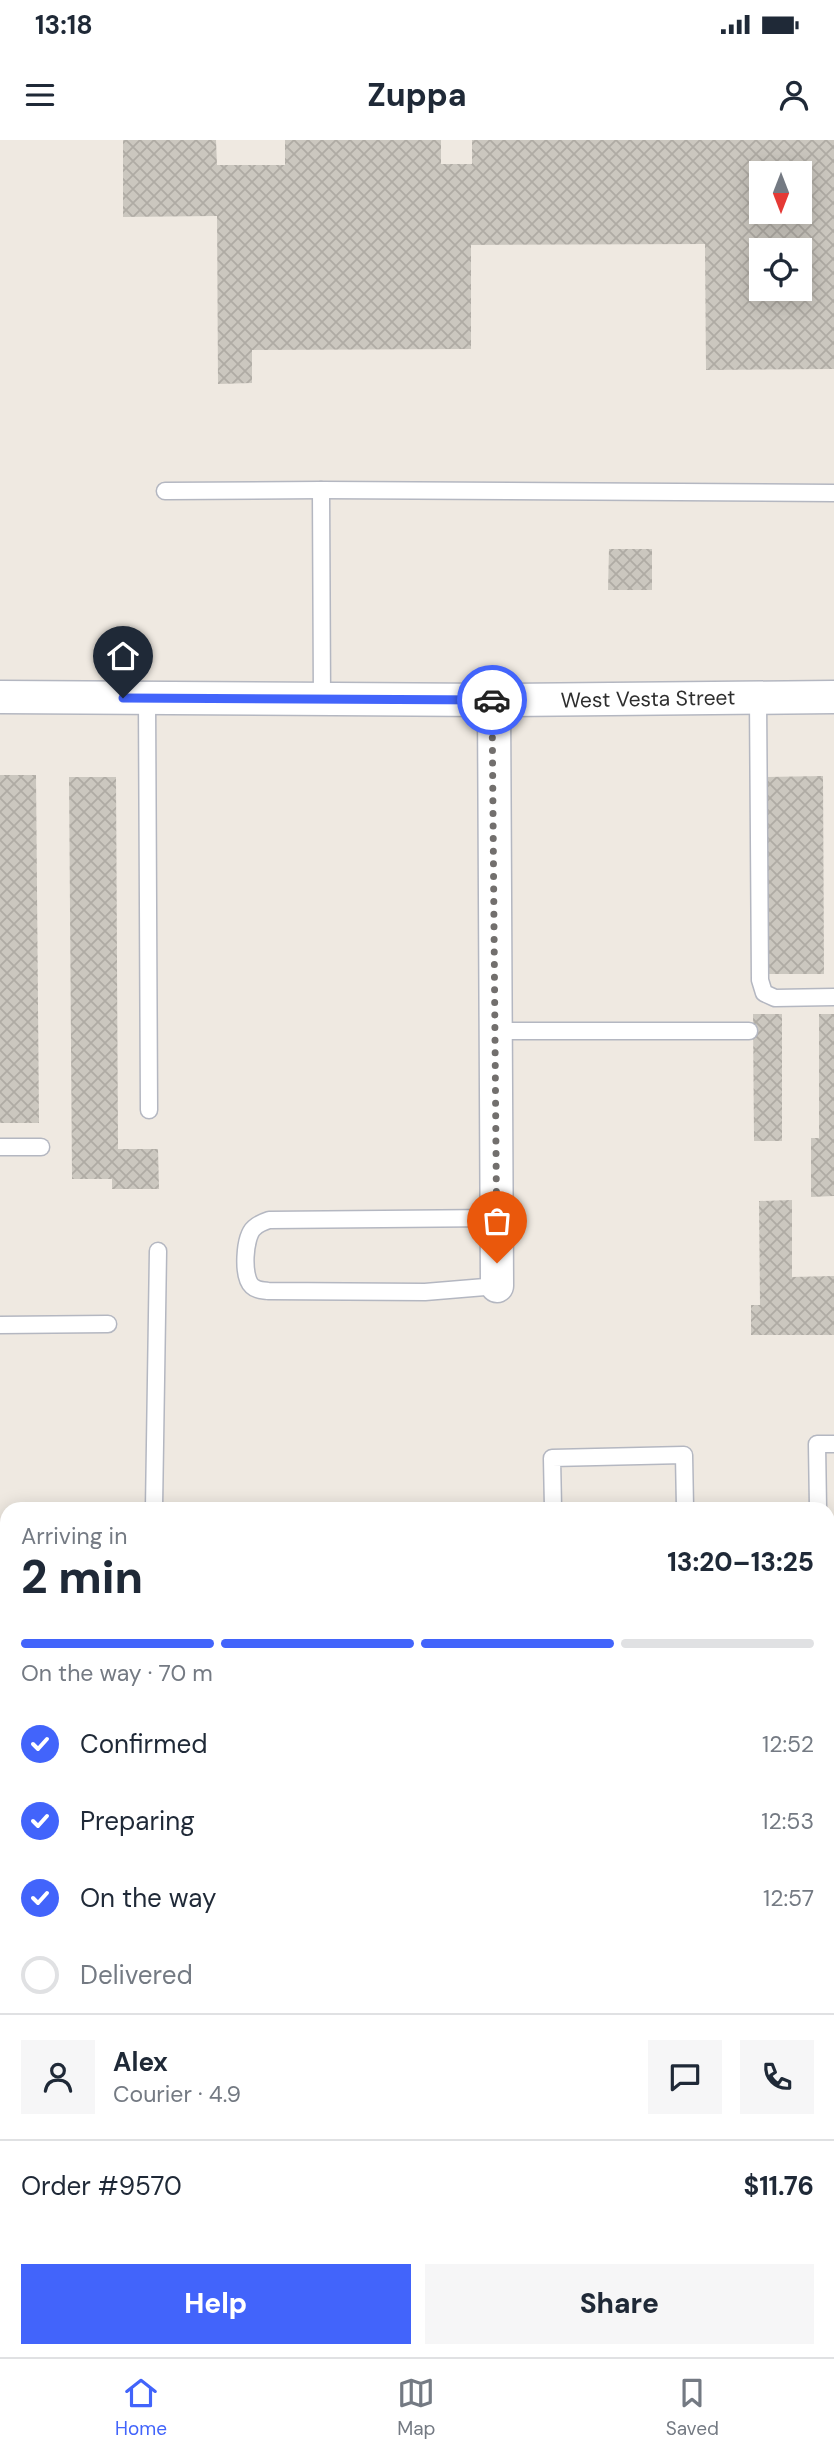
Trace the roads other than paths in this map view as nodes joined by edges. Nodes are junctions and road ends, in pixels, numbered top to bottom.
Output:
1 (321, 489) junction
2 (165, 491) dead end
3 (834, 493) edge
4 (0, 697) edge
5 (758, 697) junction
6 (834, 697) edge
7 (147, 698) junction
8 (322, 699) junction
9 (494, 700) junction
10 (834, 997) edge
11 (496, 1031) junction
12 (749, 1031) dead end
13 (149, 1110) dead end
14 (0, 1147) edge
15 (41, 1147) dead end
16 (496, 1218) junction
17 (158, 1251) dead end
18 (497, 1286) joint
19 (108, 1324) dead end
20 (0, 1325) edge
21 (834, 1444) edge
22 (154, 1502) edge
23 (553, 1502) edge
24 (685, 1502) edge
25 (818, 1502) edge

1 - 2 lane
1 - 3 lane
1 - 8 lane
4 - 7 street, West Vesta Street
5 - 6 street, West Vesta Street
5 - 9 street, West Vesta Street
5 - 10 lane
7 - 8 street, West Vesta Street
7 - 13 lane
8 - 9 street, West Vesta Street
9 - 11 street
11 - 12 lane
11 - 16 street
14 - 15 lane
16 - 18 street
16 - 18 lane
17 - 22 lane
19 - 20 lane
21 - 25 lane
23 - 24 lane

